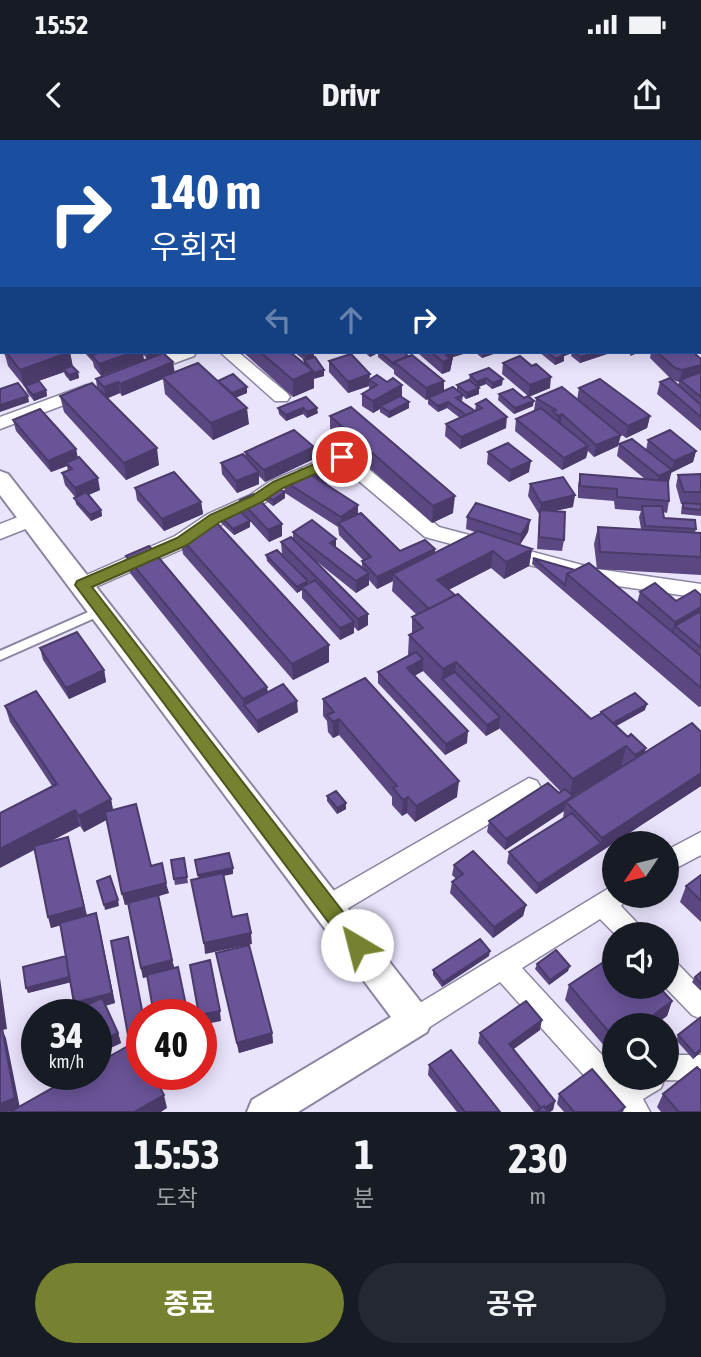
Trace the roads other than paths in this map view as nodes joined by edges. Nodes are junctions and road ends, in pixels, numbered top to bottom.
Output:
1 (183, 354) edge
2 (230, 354) edge
3 (125, 376) edge
4 (100, 385) edge
5 (281, 397) dead end
6 (0, 423) edge
7 (0, 479) edge
8 (31, 519) junction
9 (0, 532) edge
10 (82, 585) junction
11 (701, 591) edge
12 (102, 610) junction
13 (0, 656) edge
14 (529, 788) dead end
15 (701, 842) edge
16 (679, 856) edge
17 (602, 904) edge
18 (328, 907) junction
19 (503, 966) junction
20 (679, 983) edge
21 (701, 1006) edge
22 (415, 1021) junction
23 (679, 1068) edge
24 (701, 1068) edge
25 (640, 1090) edge
26 (629, 1104) edge
27 (265, 1112) edge

1 - 3 street
2 - 5 street
4 - 6 street
7 - 8 street
8 - 9 street
8 - 10 street
10 - 11 street
10 - 12 street
12 - 13 lane
12 - 18 street
14 - 18 street
15 - 16 street
17 - 19 street
18 - 22 street
19 - 22 street
19 - 26 street
20 - 21 street
22 - 27 street
23 - 24 street
25 - 26 street

